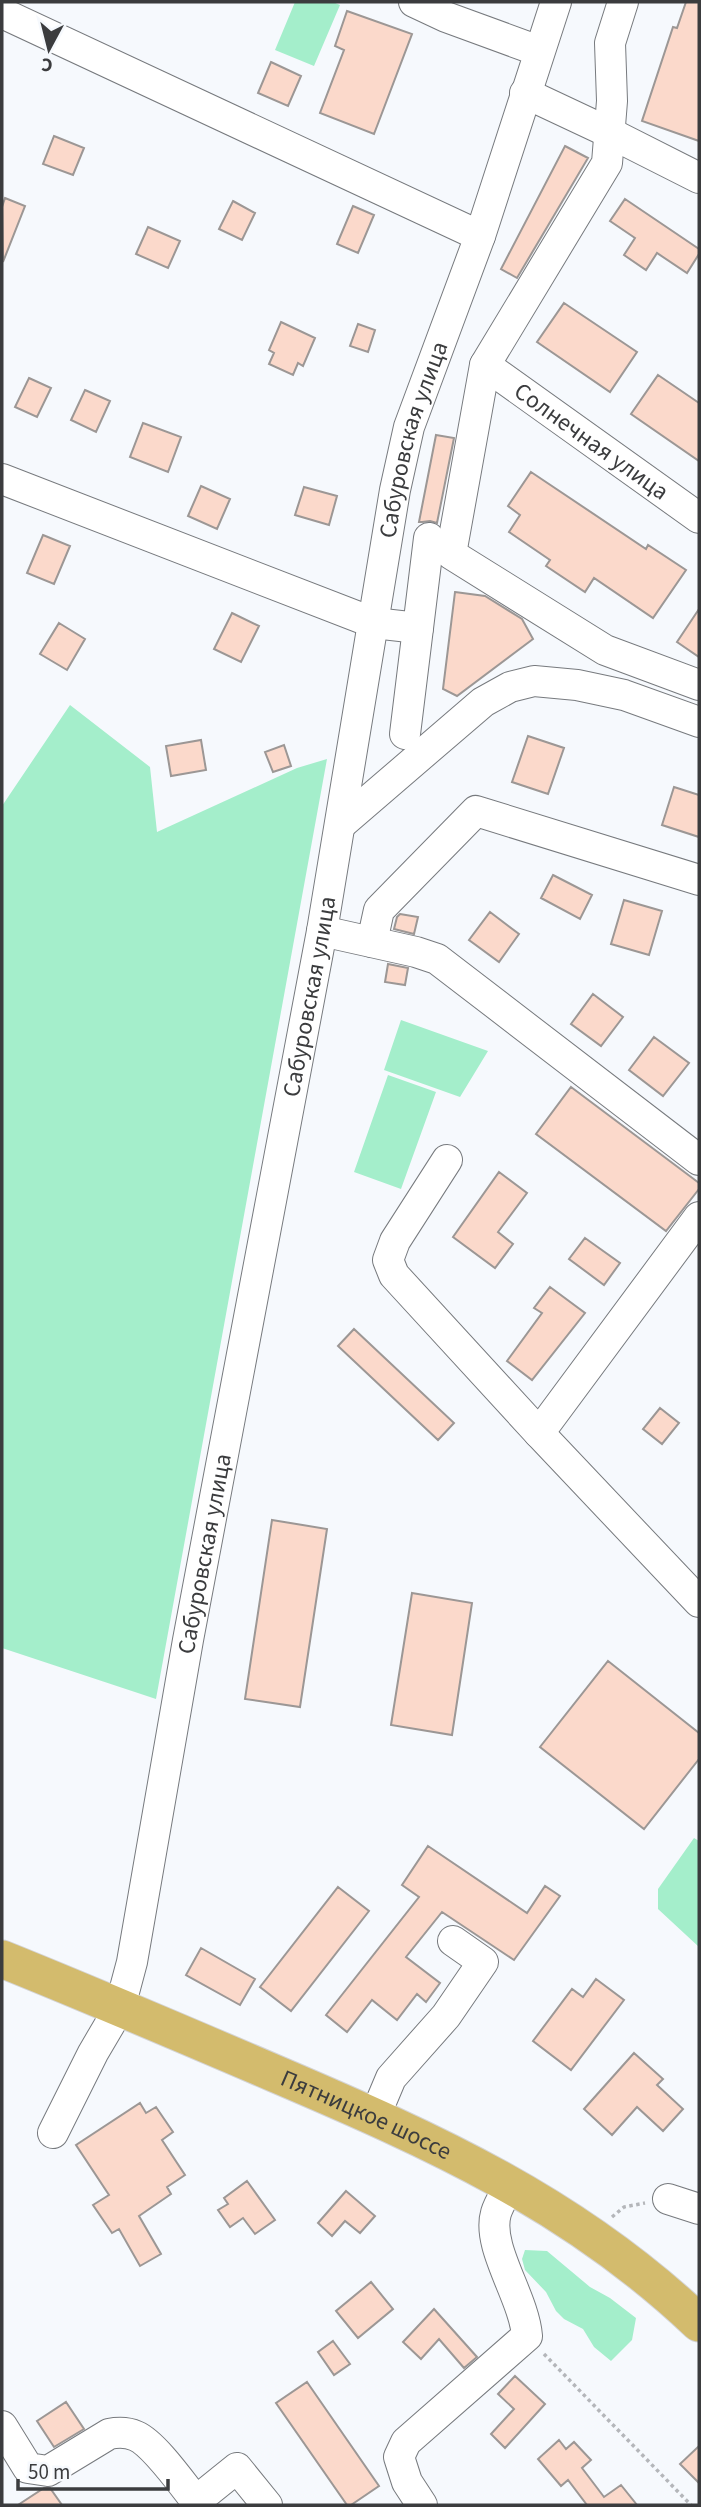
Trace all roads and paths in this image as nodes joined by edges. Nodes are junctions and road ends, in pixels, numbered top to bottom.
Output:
1 (414, 2) edge
2 (556, 2) edge
3 (623, 2) edge
4 (2, 12) edge
5 (539, 51) junction
6 (525, 93) junction
7 (608, 132) junction
8 (699, 178) edge
9 (480, 236) junction
10 (485, 365) junction
11 (2, 479) edge
12 (699, 518) edge
13 (429, 538) dead end
14 (374, 623) junction
15 (418, 628) junction
16 (699, 685) edge
17 (699, 722) edge
18 (405, 734) dead end
19 (341, 824) junction
20 (699, 880) edge
21 (321, 932) junction
22 (372, 942) junction
23 (447, 1160) dead end
24 (699, 1160) edge
25 (699, 1217) edge
26 (539, 1433) junction
27 (699, 1602) edge
28 (453, 1941) dead end
29 (2, 1959) edge
30 (120, 2007) junction
31 (374, 2116) junction
32 (54, 2133) dead end
33 (511, 2183) junction
34 (668, 2199) joint
35 (699, 2209) edge
36 (604, 2223) dead end
37 (699, 2323) edge
38 (527, 2336) junction
39 (2, 2426) edge
40 (197, 2503) edge
41 (267, 2505) edge
42 (422, 2505) edge
43 (691, 2505) edge

1 - 5 street
2 - 5 street, Сабуровская улица
3 - 7 street
4 - 9 street
5 - 6 street, Сабуровская улица
6 - 7 street
6 - 9 street, Сабуровская улица
7 - 8 street
7 - 10 street
9 - 14 street, Сабуровская улица
10 - 12 street, Солнечная улица
10 - 16 street
11 - 14 street
13 - 15 street
14 - 15 street
14 - 19 street, Сабуровская улица
15 - 18 street
17 - 19 street
19 - 21 street, Сабуровская улица
20 - 22 street
21 - 22 street
21 - 30 street, Сабуровская улица
22 - 24 street
23 - 26 street
25 - 26 street
26 - 27 street
28 - 31 street
29 - 30 main road, Пятницкое шоссе
30 - 31 main road, Пятницкое шоссе
30 - 32 street, Сабуровская улица
31 - 33 main road, Пятницкое шоссе
33 - 37 main road, Пятницкое шоссе
33 - 38 street
34 - 35 street
34 - 36 path
38 - 42 street
38 - 43 path
39 - 40 street
40 - 41 street

